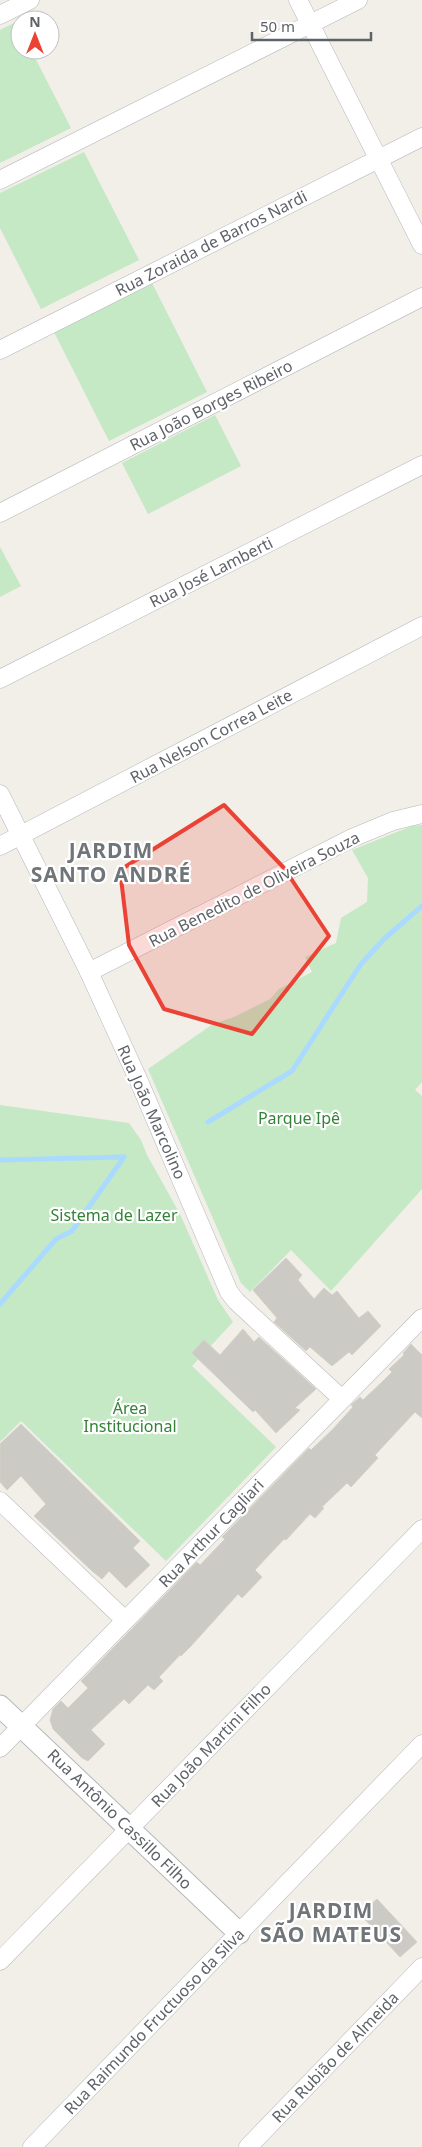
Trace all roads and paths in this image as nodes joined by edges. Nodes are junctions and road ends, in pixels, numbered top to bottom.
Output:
1 (30, 0) edge
2 (298, 0) edge
3 (358, 0) edge
4 (0, 15) edge
5 (310, 24) junction
6 (422, 137) edge
7 (379, 159) junction
8 (0, 180) edge
9 (422, 245) edge
10 (422, 297) edge
11 (0, 350) edge
12 (422, 465) edge
13 (0, 513) edge
14 (422, 626) edge
15 (0, 679) edge
16 (0, 794) edge
17 (422, 814) edge
18 (22, 836) junction
19 (0, 846) edge
20 (89, 972) junction
21 (422, 1318) edge
22 (342, 1400) junction
23 (0, 1501) edge
24 (422, 1528) edge
25 (125, 1620) junction
26 (0, 1706) edge
27 (21, 1726) junction
28 (422, 1744) edge
29 (0, 1748) edge
30 (130, 1828) junction
31 (239, 1933) junction
32 (0, 1961) edge
33 (422, 1966) edge
34 (32, 2147) edge
35 (248, 2147) edge

1 - 4 street
2 - 5 street
3 - 5 street
5 - 7 street
5 - 8 street
6 - 7 street, Rua Zoraida de Barros Nardi
7 - 9 street
7 - 11 street, Rua Zoraida de Barros Nardi
10 - 13 street, Rua João Borges Ribeiro
12 - 15 street, Rua José Lamberti
14 - 18 street, Rua Nelson Correa Leite
16 - 18 street, Rua João Marcolino
17 - 20 street, Rua Benedito de Oliveira Souza
18 - 19 street, Rua Nelson Correa Leite
18 - 20 street, Rua João Marcolino
20 - 22 street, Rua João Marcolino
21 - 22 street, Rua Arthur Cagliari
22 - 25 street, Rua Arthur Cagliari
23 - 25 street
24 - 30 street, Rua João Martini Filho
25 - 27 street, Rua Arthur Cagliari
26 - 27 street, Rua Antônio Cassillo Filho
27 - 29 street, Rua Arthur Cagliari
27 - 30 street, Rua Antônio Cassillo Filho
28 - 31 street, Rua Raimundo Fructuoso da Silva
30 - 31 street, Rua Antônio Cassillo Filho
30 - 32 street, Rua João Martini Filho
31 - 34 street, Rua Raimundo Fructuoso da Silva
33 - 35 street, Rua Rubião de Almeida

